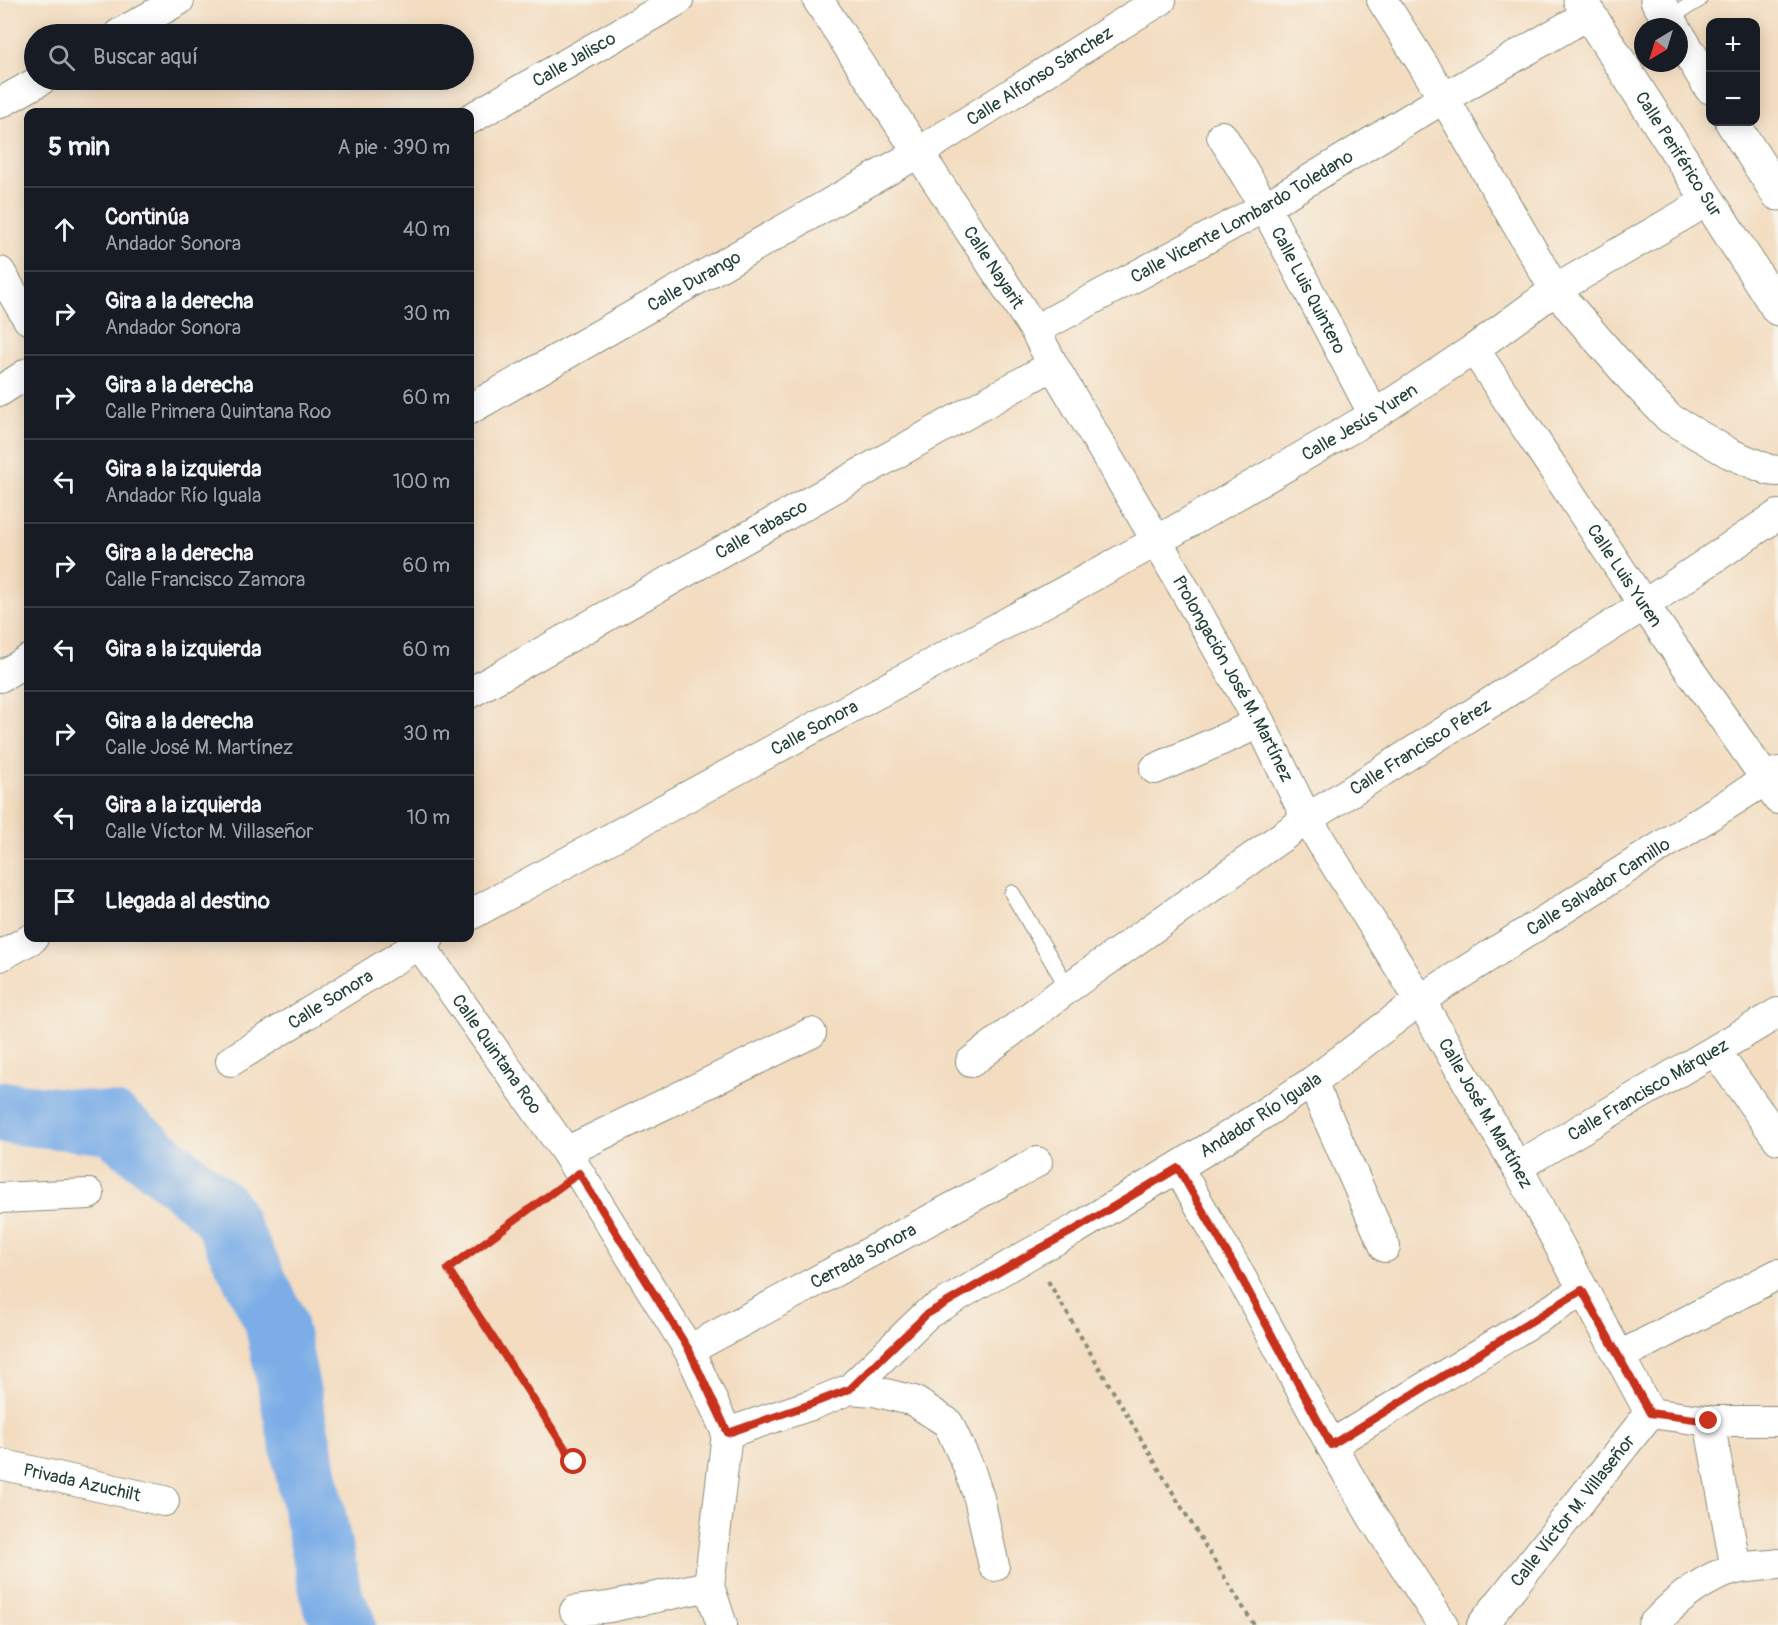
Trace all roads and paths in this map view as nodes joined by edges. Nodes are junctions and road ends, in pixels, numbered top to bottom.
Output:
1 (178, 0) edge
2 (678, 0) edge
3 (818, 0) edge
4 (1161, 0) edge
5 (1382, 0) edge
6 (1699, 0) edge
7 (1585, 7) edge
8 (1672, 18) edge
9 (136, 24) edge
10 (1688, 51) edge
11 (1706, 80) edge
12 (24, 89) edge
13 (1444, 98) junction
14 (0, 103) edge
15 (474, 117) edge
16 (1735, 126) edge
17 (1222, 136) dead end
18 (918, 153) junction
19 (1778, 194) edge
20 (1709, 200) junction
21 (1265, 207) junction
22 (0, 272) edge
23 (1555, 290) junction
24 (1778, 309) edge
25 (24, 312) edge
26 (1035, 330) junction
27 (1474, 349) junction
28 (1053, 365) junction
29 (24, 376) edge
30 (0, 391) edge
31 (474, 407) edge
32 (1374, 415) junction
33 (1778, 471) edge
34 (1778, 515) edge
35 (1157, 541) junction
36 (1644, 605) junction
37 (24, 662) edge
38 (0, 676) edge
39 (474, 691) edge
40 (1260, 723) junction
41 (1155, 769) dead end
42 (1774, 783) edge
43 (1307, 819) junction
44 (1012, 893) dead end
45 (474, 913) edge
46 (26, 942) edge
47 (415, 942) edge
48 (422, 942) edge
49 (0, 956) edge
50 (1068, 988) junction
51 (1420, 1000) junction
52 (1778, 1013) edge
53 (811, 1033) dead end
54 (1714, 1051) junction
55 (231, 1062) dead end
56 (971, 1062) dead end
57 (1312, 1082) junction
58 (1778, 1139) edge
59 (572, 1162) junction
60 (1037, 1162) dead end
61 (1517, 1167) junction
62 (1178, 1168) junction
63 (88, 1194) dead end
64 (0, 1197) edge
65 (1385, 1247) dead end
66 (1032, 1253) junction
67 (1778, 1274) edge
68 (1582, 1290) junction
69 (689, 1350) junction
70 (1620, 1356) junction
71 (850, 1389) junction
72 (1650, 1413) junction
73 (1709, 1421) junction
74 (1778, 1421) edge
75 (728, 1433) junction
76 (1331, 1445) junction
77 (574, 1462) dead end
78 (0, 1464) edge
79 (164, 1501) dead end
80 (1778, 1564) edge
81 (994, 1566) dead end
82 (1736, 1569) junction
83 (709, 1586) junction
84 (575, 1611) dead end
85 (722, 1625) edge
86 (1254, 1625) edge
87 (1443, 1625) edge
88 (1482, 1625) edge
89 (1653, 1625) edge

1 - 9 street
2 - 15 street, Calle Jalisco
3 - 18 street, Calle Nayarit
4 - 18 street, Calle Alfonso Sánchez
5 - 13 street
6 - 8 lane
7 - 13 street, Calle Vicente Lombardo Toledano
7 - 20 main road, Calle Periférico Sur
10 - 11 main road
12 - 14 street
13 - 21 street, Calle Vicente Lombardo Toledano
13 - 23 street
16 - 19 main road
17 - 21 street, Calle Luis Quintero
18 - 26 street, Calle Nayarit
18 - 31 street, Calle Durango
20 - 23 street, Calle Jesús Yuren
20 - 24 main road, Calle Periférico Sur
21 - 26 street, Calle Vicente Lombardo Toledano
21 - 32 street, Calle Luis Quintero
22 - 25 street
23 - 27 street, Calle Jesús Yuren
23 - 33 street
26 - 28 street, Calle Nayarit
27 - 32 street, Calle Jesús Yuren
27 - 36 street, Calle Luis Yuren
28 - 35 street, Calle Nayarit
28 - 39 street, Calle Tabasco
29 - 30 street
32 - 35 street, Calle Jesús Yuren
34 - 36 street, Calle Francisco Pérez
35 - 40 street, Prolongación José M. Martínez
35 - 45 street, Calle Sonora
36 - 42 street, Calle Luis Yuren
36 - 43 street, Calle Francisco Pérez
37 - 38 street
40 - 41 street
40 - 43 street, Prolongación José M. Martínez
42 - 51 street, Calle Salvador Camillo
43 - 50 street, Calle Francisco Pérez
43 - 51 street, Calle José M. Martínez
44 - 50 lane
46 - 49 street
47 - 55 street, Calle Sonora
48 - 59 street, Calle Quintana Roo
50 - 56 street, Calle Francisco Pérez
51 - 57 street, Andador Río Iguala
51 - 61 street, Calle José M. Martínez
52 - 54 street, Calle Francisco Márquez
53 - 59 street
54 - 58 street
54 - 61 street, Calle Francisco Márquez
57 - 62 street, Andador Río Iguala
57 - 65 street
59 - 69 street, Calle Quintana Roo
59 - 77 path
60 - 69 street, Cerrada Sonora
61 - 68 street, Calle José M. Martínez
62 - 66 street, Andador Río Iguala
62 - 76 street
63 - 64 street
66 - 71 street, Andador Río Iguala
66 - 86 path
67 - 70 street
68 - 70 street, Calle José M. Martínez
68 - 76 street
69 - 75 street, Calle Quintana Roo
70 - 72 street, Calle José M. Martínez
71 - 75 street, Andador Río Iguala
71 - 81 street, Andador Río Iguala
72 - 73 street
72 - 88 street, Calle Víctor M. Villaseñor
73 - 74 street
73 - 82 street
75 - 83 street
76 - 87 street
78 - 79 street, Privada Azuchilt
80 - 82 street
82 - 89 street
83 - 84 street
83 - 85 street

